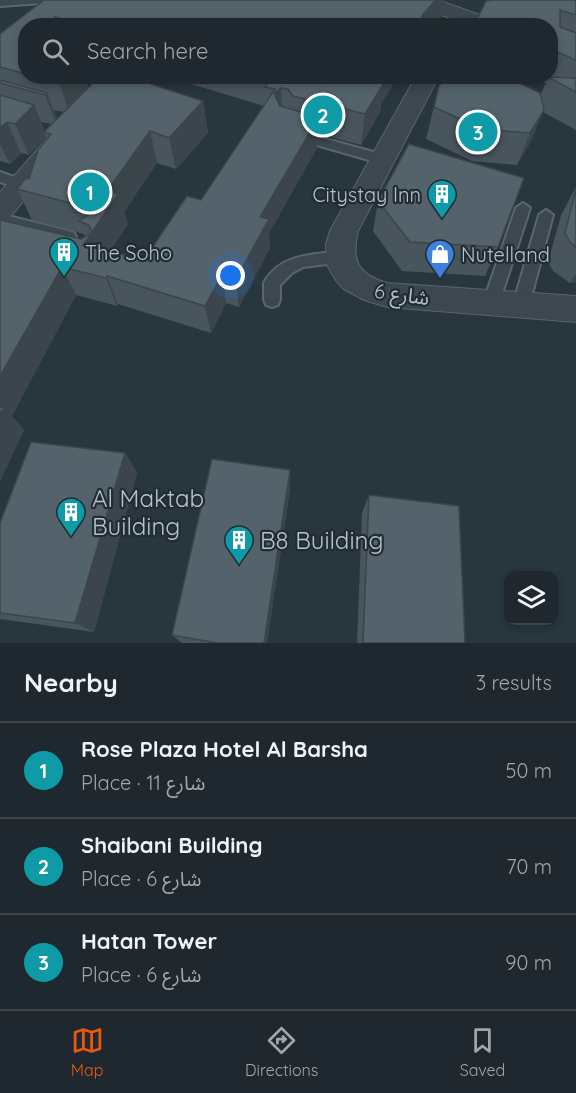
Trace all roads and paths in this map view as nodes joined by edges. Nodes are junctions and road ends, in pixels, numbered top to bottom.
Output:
1 (43, 0) edge
2 (419, 0) edge
3 (0, 3) edge
4 (455, 18) edge
5 (425, 84) edge
6 (66, 130) edge
7 (284, 130) edge
8 (302, 144) edge
9 (381, 164) junction
10 (11, 180) edge
11 (523, 208) edge
12 (0, 210) edge
13 (546, 215) dead end
14 (0, 219) edge
15 (80, 240) edge
16 (339, 258) junction
17 (272, 300) dead end
18 (491, 303) junction
19 (521, 305) junction
20 (576, 309) edge

1 - 3 lane
2 - 4 street
5 - 9 street
6 - 10 street
7 - 9 lane
8 - 9 lane
9 - 16 street
10 - 12 street
11 - 18 lane
13 - 19 lane
14 - 15 lane
16 - 17 lane
16 - 18 street, شارع 6
18 - 19 street, شارع 6
19 - 20 street, شارع 6

